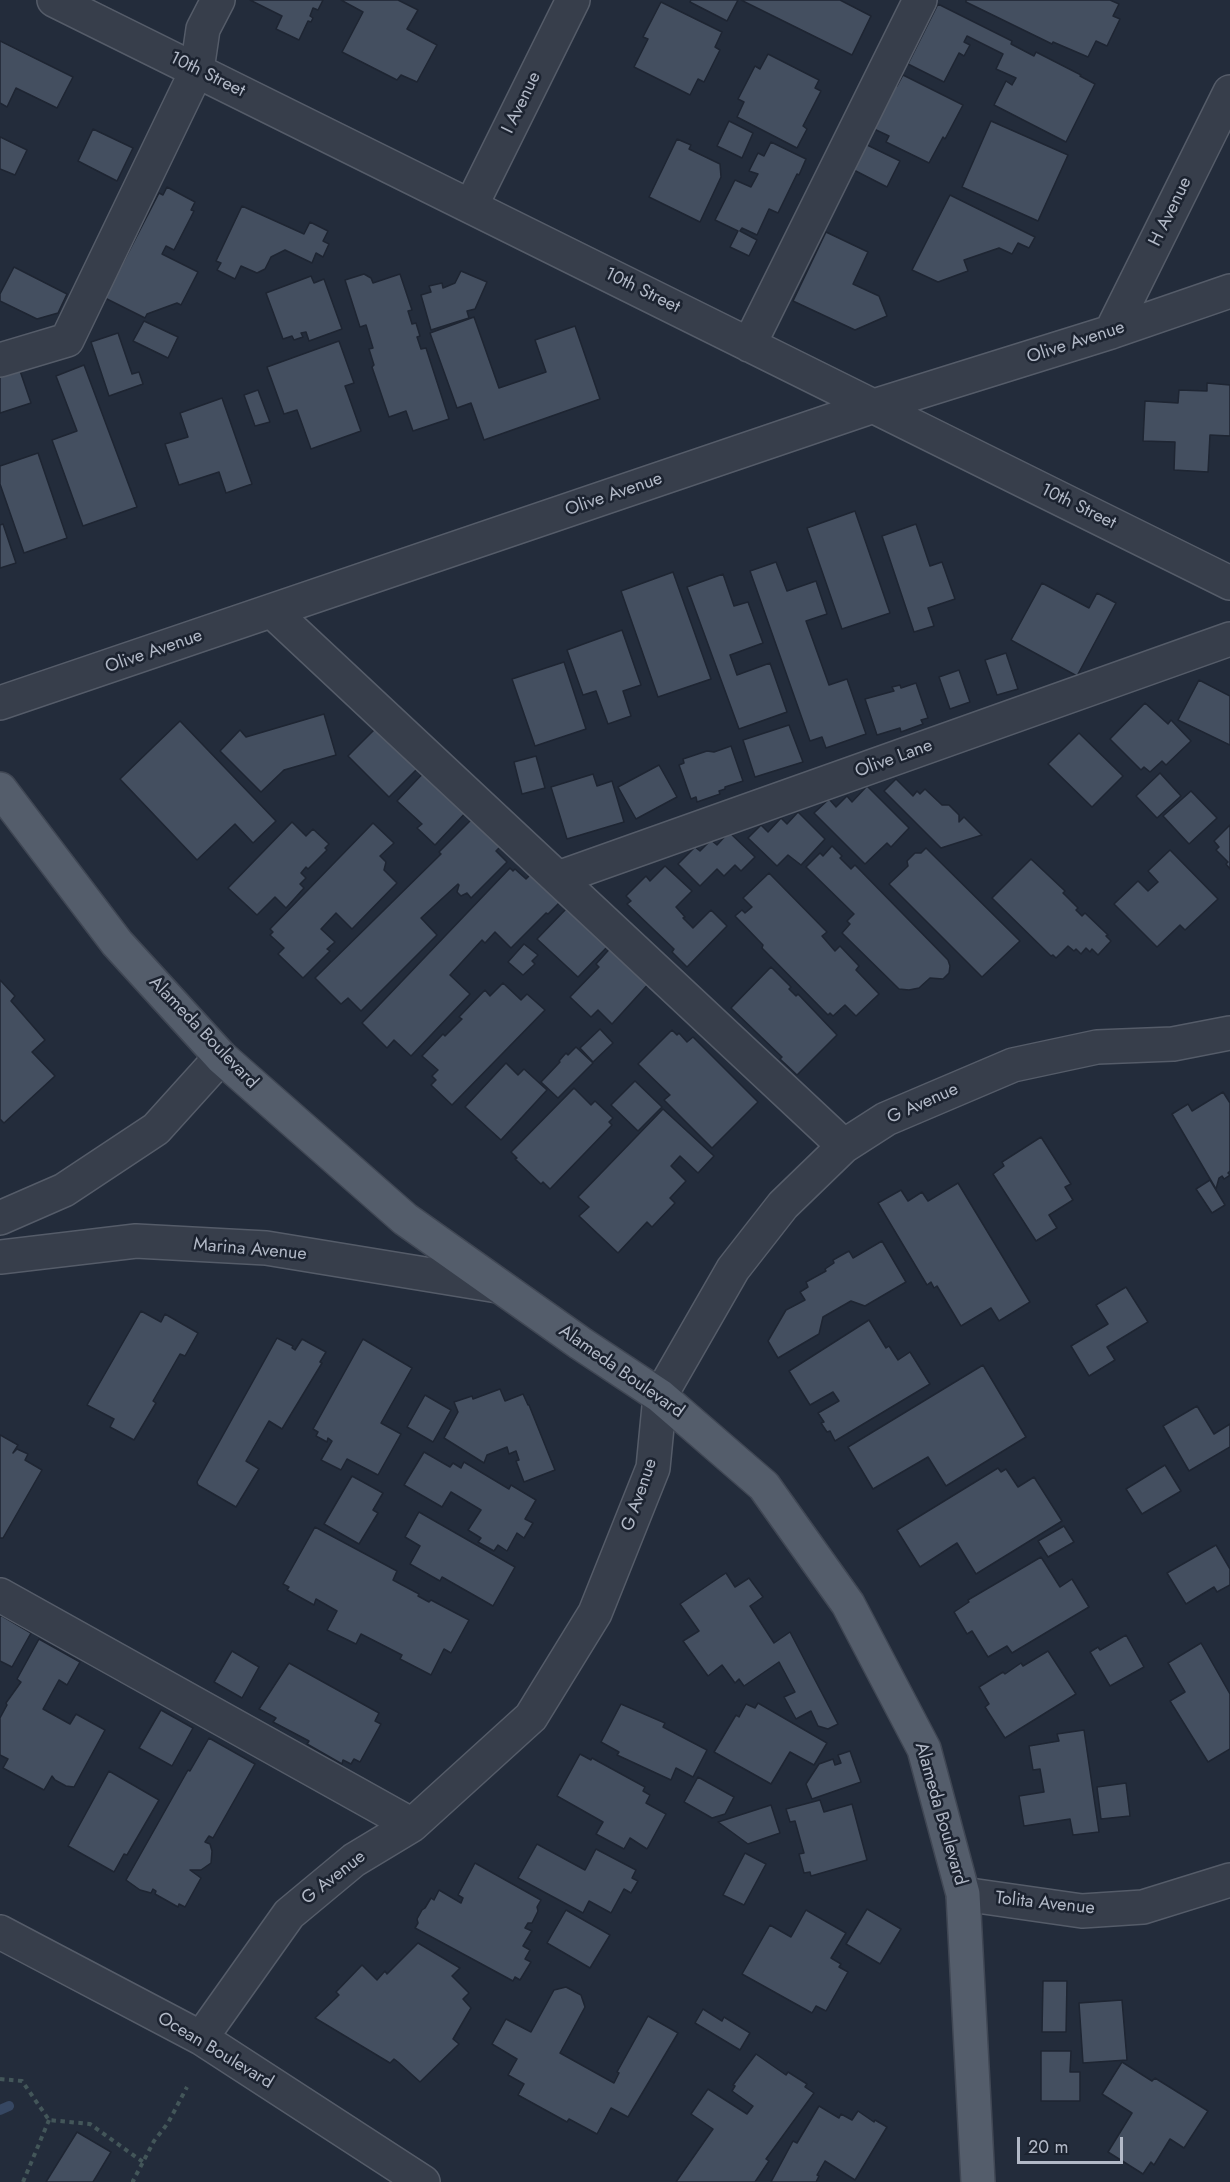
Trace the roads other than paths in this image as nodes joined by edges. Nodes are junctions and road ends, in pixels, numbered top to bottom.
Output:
1 (54, 0) edge
2 (218, 0) edge
3 (573, 0) edge
4 (920, 0) edge
5 (197, 70) junction
6 (1230, 92) edge
7 (471, 206) junction
8 (1230, 291) edge
9 (1111, 332) junction
10 (749, 345) junction
11 (0, 360) edge
12 (874, 406) junction
13 (1230, 583) edge
14 (273, 612) junction
15 (1230, 639) edge
16 (0, 703) edge
17 (0, 789) edge
18 (558, 878) junction
19 (1230, 1033) edge
20 (221, 1057) junction
21 (844, 1146) junction
22 (0, 1218) edge
23 (0, 1257) edge
24 (498, 1286) junction
25 (660, 1396) junction
26 (0, 1595) edge
27 (412, 1825) junction
28 (1230, 1880) edge
29 (963, 1894) junction
30 (0, 1932) edge
31 (201, 2038) junction
32 (423, 2182) edge
33 (978, 2182) edge

1 - 5 street, 10th Street
2 - 5 street
3 - 7 street, I Avenue
4 - 10 street
5 - 7 street, 10th Street
5 - 11 street
6 - 9 street, H Avenue
7 - 10 street, 10th Street
8 - 9 street, Olive Avenue
9 - 12 street, Olive Avenue
10 - 12 street, 10th Street
12 - 13 street, 10th Street
12 - 14 street, Olive Avenue
14 - 16 street, Olive Avenue
14 - 18 street
15 - 18 street, Olive Lane
17 - 20 main road, Alameda Boulevard
18 - 21 street
19 - 21 street, G Avenue
20 - 22 street
20 - 24 main road, Alameda Boulevard
21 - 25 street, G Avenue
23 - 24 street, Marina Avenue
24 - 25 main road, Alameda Boulevard
25 - 27 street, G Avenue
25 - 29 main road, Alameda Boulevard
26 - 27 street
27 - 31 street, G Avenue
28 - 29 street, Tolita Avenue
29 - 33 main road, Alameda Boulevard
30 - 31 street, Ocean Boulevard
31 - 32 street, Ocean Boulevard

